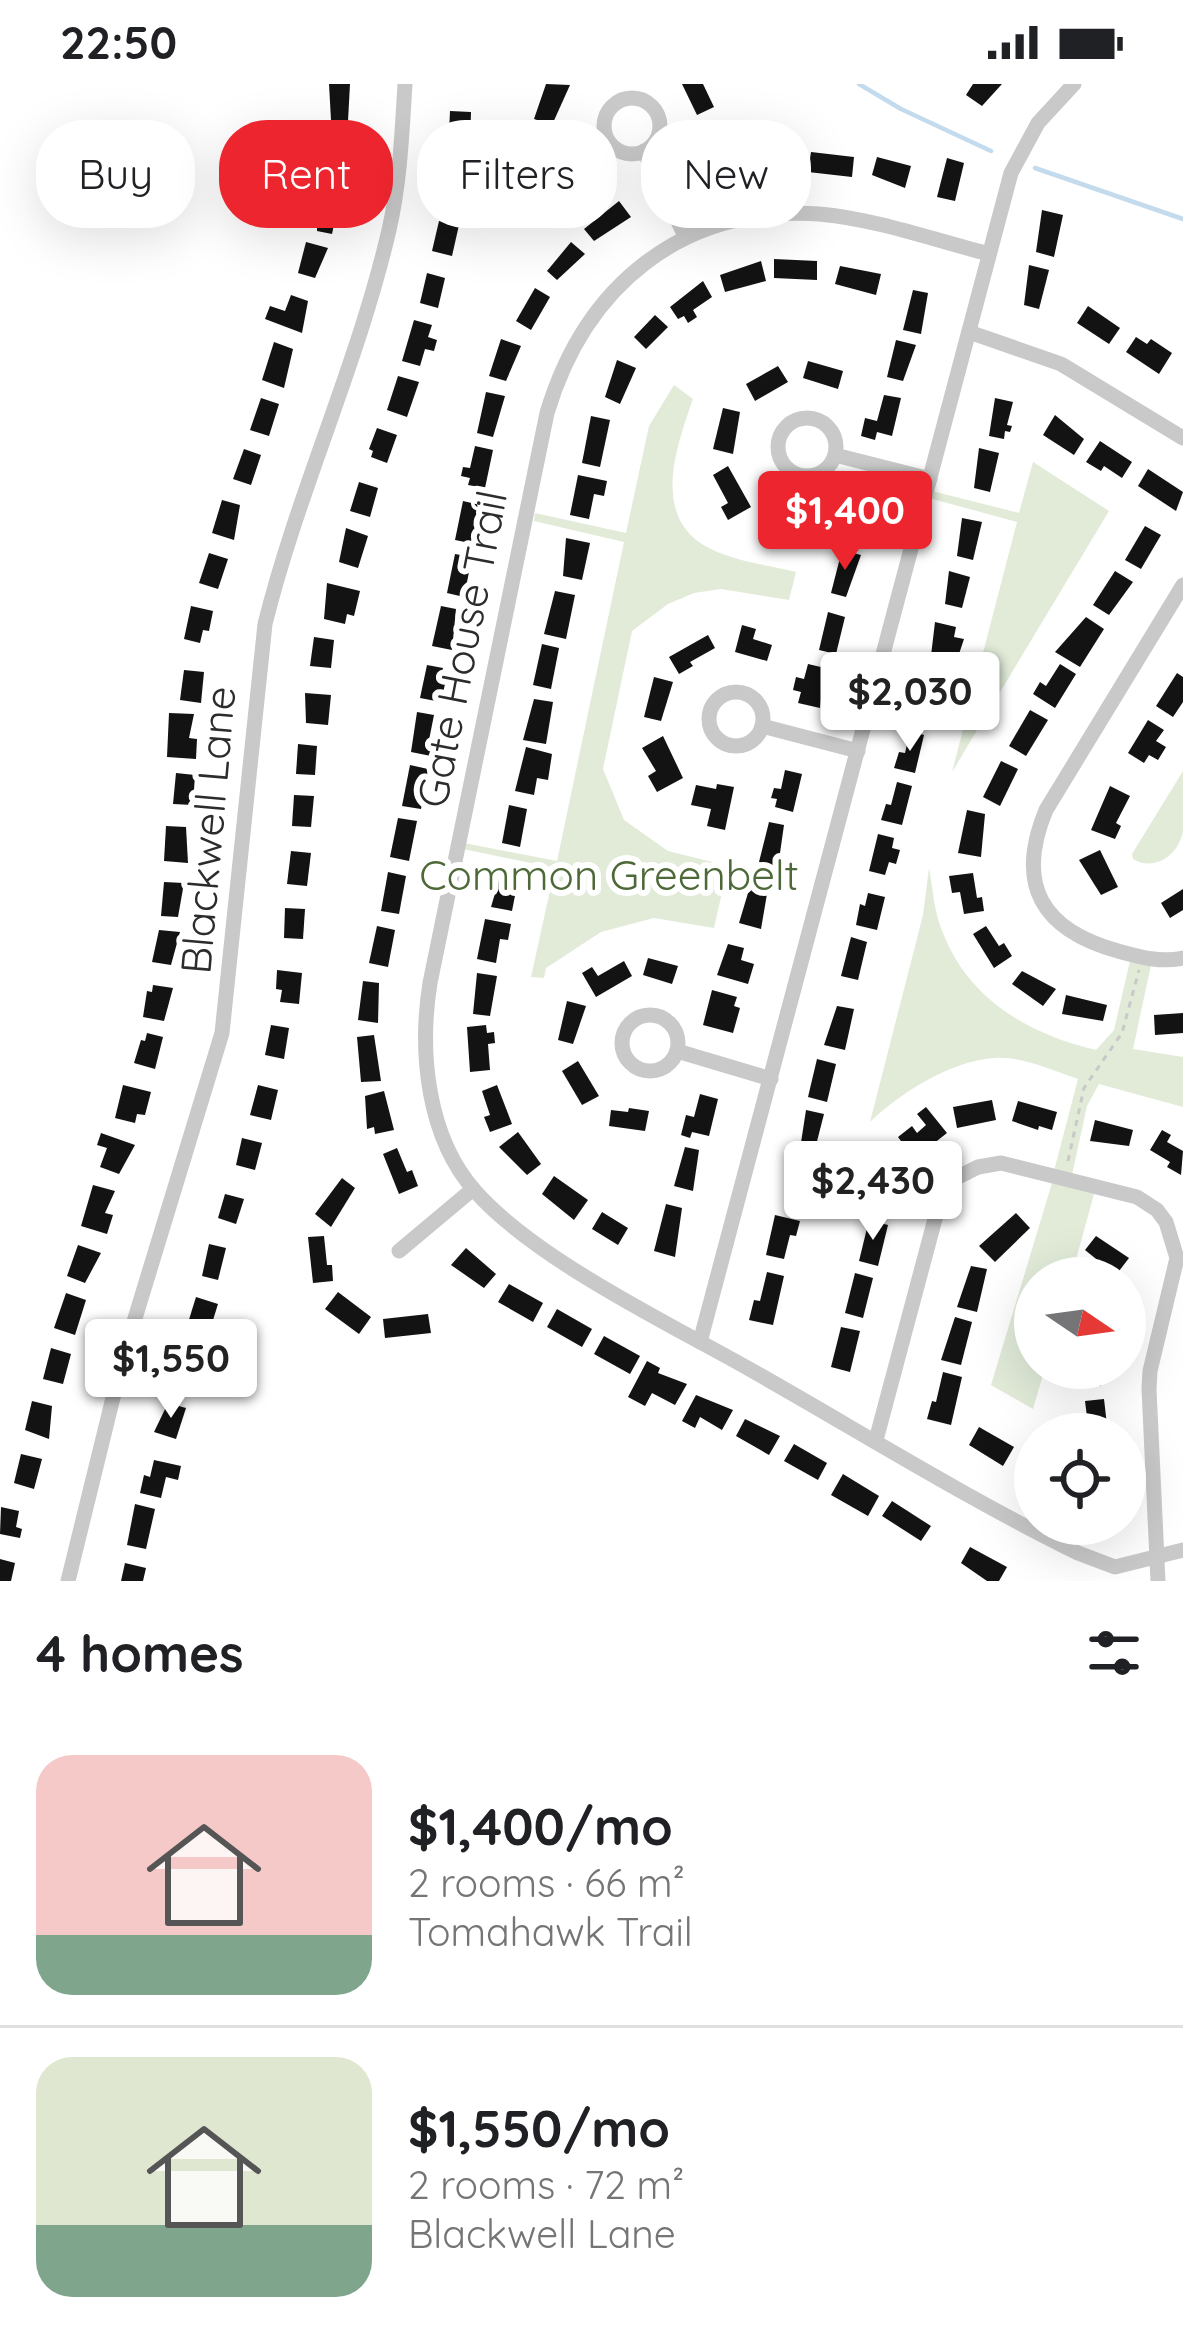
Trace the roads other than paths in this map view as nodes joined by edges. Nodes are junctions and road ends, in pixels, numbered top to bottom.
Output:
1 (404, 84) edge
2 (1074, 84) edge
3 (681, 228) edge
4 (685, 236) junction
5 (988, 254) junction
6 (969, 332) junction
7 (1183, 438) edge
8 (835, 454) dead end
9 (930, 478) junction
10 (1183, 586) edge
11 (762, 726) dead end
12 (858, 751) junction
13 (1183, 958) edge
14 (677, 1051) dead end
15 (771, 1079) junction
16 (473, 1189) junction
17 (399, 1251) dead end
18 (700, 1342) junction
19 (876, 1441) junction
20 (1183, 1550) edge
21 (1157, 1555) junction
22 (68, 1581) edge
23 (1157, 1581) edge

1 - 22 street, Blackwell Lane
2 - 5 street
3 - 4 street
4 - 5 street, Gate House Trail
4 - 16 street, Gate House Trail
5 - 6 street
6 - 7 street
6 - 9 street
8 - 9 street
9 - 12 street
10 - 13 street
11 - 12 street
12 - 15 street
14 - 15 street
15 - 18 street
16 - 17 street
16 - 18 street, Gate House Trail
18 - 19 street, Gate House Trail
19 - 21 street, Gate House Trail
19 - 21 street
20 - 21 street, Gate House Trail
21 - 23 street

